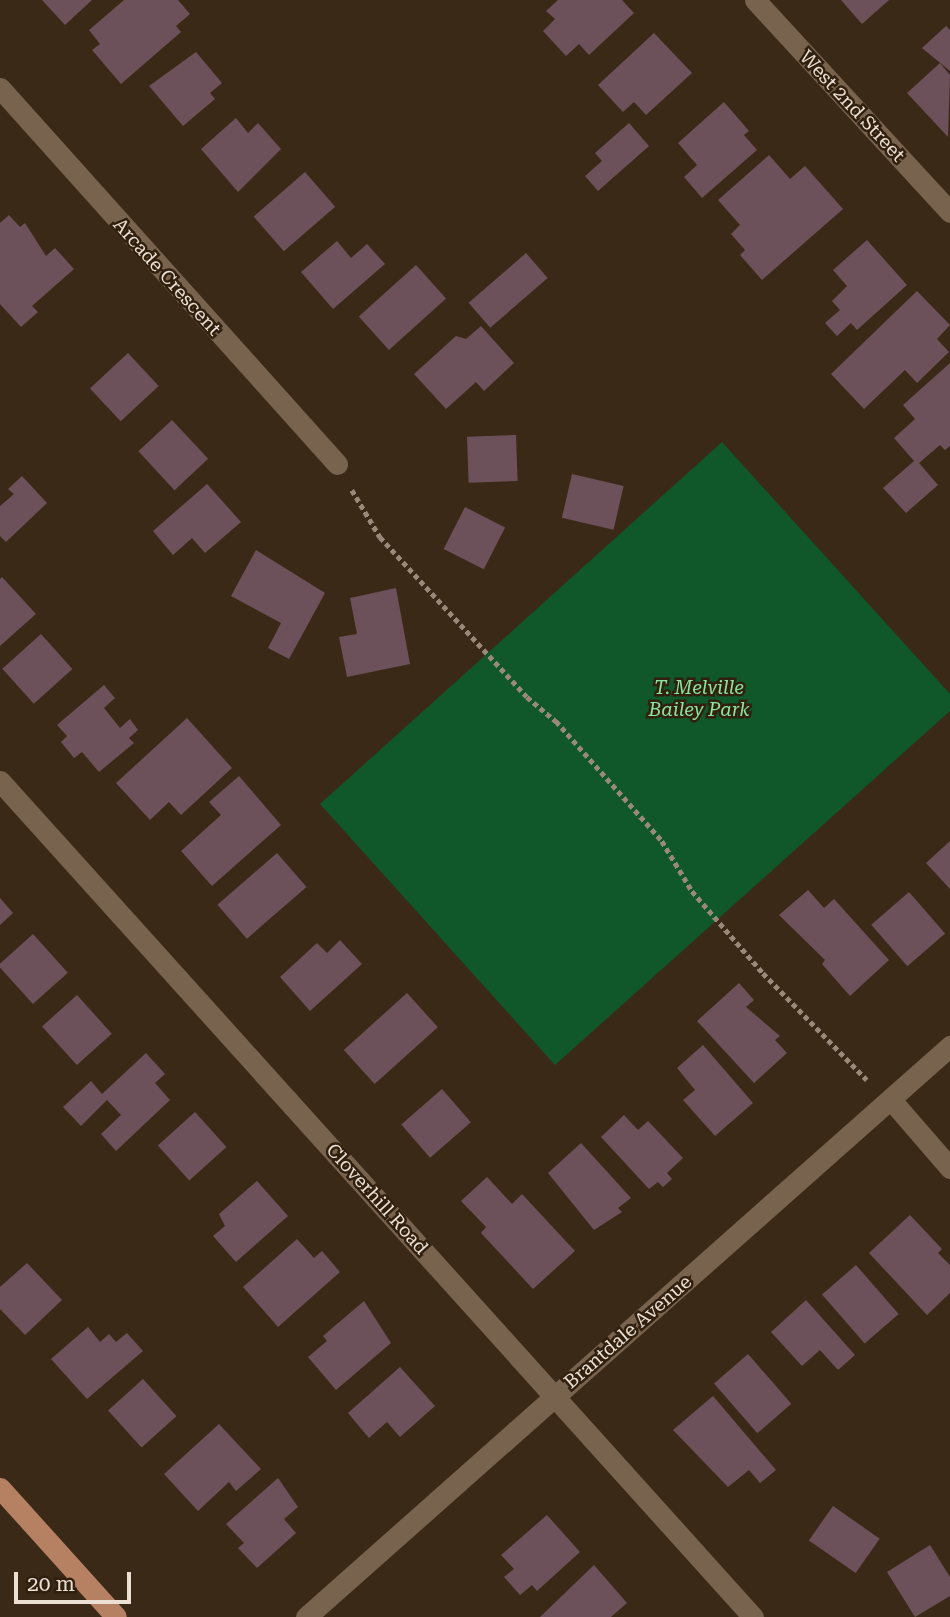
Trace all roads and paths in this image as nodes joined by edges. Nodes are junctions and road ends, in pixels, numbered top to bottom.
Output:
1 (755, 0) edge
2 (0, 88) edge
3 (950, 211) edge
4 (337, 464) joint
5 (0, 781) edge
6 (950, 1046) edge
7 (892, 1101) junction
8 (950, 1168) edge
9 (556, 1396) junction
10 (0, 1488) edge
11 (116, 1617) edge
12 (306, 1617) edge
13 (754, 1617) edge

1 - 3 street, West 2nd Street
2 - 4 street, Arcade Crescent
4 - 7 path
5 - 9 street, Cloverhill Road
6 - 7 street, Brantdale Avenue
7 - 8 street
7 - 9 street, Brantdale Avenue
9 - 12 street, Brantdale Avenue
9 - 13 street, Cloverhill Road
10 - 11 main road

